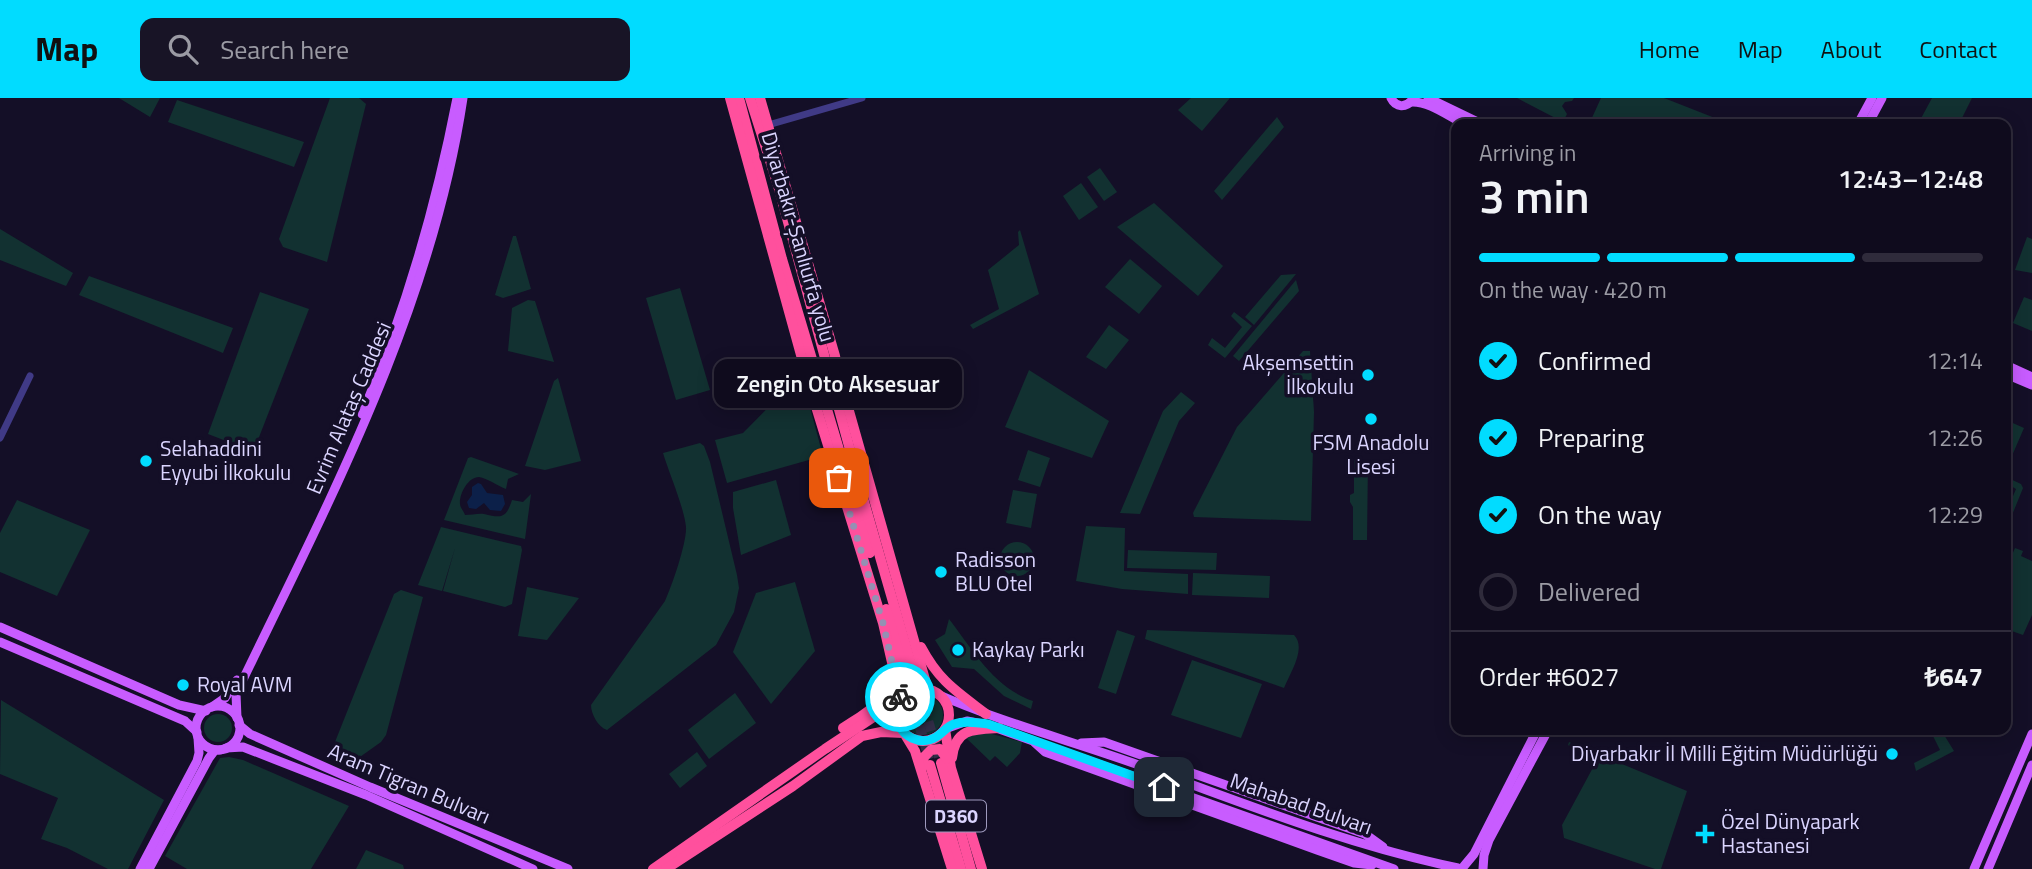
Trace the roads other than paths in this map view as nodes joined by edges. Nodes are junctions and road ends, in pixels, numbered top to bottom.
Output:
1 (457, 98) edge
2 (464, 98) edge
3 (730, 98) edge
4 (739, 98) edge
5 (750, 98) edge
6 (760, 98) edge
7 (862, 98) edge
8 (1391, 98) edge
9 (1428, 98) edge
10 (1872, 98) edge
11 (1882, 98) edge
12 (1412, 100) edge
13 (1454, 119) edge
14 (1472, 119) edge
15 (1861, 119) edge
16 (1871, 119) edge
17 (747, 125) junction
18 (768, 125) junction
19 (759, 203) junction
20 (786, 212) junction
21 (808, 266) junction
22 (785, 296) junction
23 (808, 343) junction
24 (2011, 367) edge
25 (838, 372) junction
26 (30, 376) dead end
27 (2011, 376) edge
28 (2032, 377) edge
29 (2032, 385) edge
30 (0, 438) edge
31 (856, 471) junction
32 (845, 499) junction
33 (0, 627) edge
34 (911, 628) junction
35 (0, 642) edge
36 (907, 663) junction
37 (932, 692) junction
38 (901, 702) junction
39 (209, 709) junction
40 (973, 709) junction
41 (986, 714) junction
42 (967, 721) junction
43 (238, 722) junction
44 (999, 728) junction
45 (945, 729) junction
46 (904, 733) junction
47 (2032, 734) edge
48 (197, 735) junction
49 (1534, 735) edge
50 (1545, 735) edge
51 (223, 749) junction
52 (2032, 765) edge
53 (936, 767) junction
54 (710, 828) junction
55 (1460, 868) edge
56 (140, 869) edge
57 (149, 869) edge
58 (533, 869) edge
59 (568, 869) edge
60 (653, 869) edge
61 (666, 869) edge
62 (952, 869) edge
63 (961, 869) edge
64 (971, 869) edge
65 (982, 869) edge
66 (1393, 869) edge
67 (1478, 869) edge
68 (1483, 869) edge
69 (1974, 869) edge
70 (1988, 869) edge

1 - 39 main road, Evrim Alataş Caddesi
2 - 43 main road, Evrim Alataş Caddesi
3 - 19 highway
4 - 17 highway, Diyarbakır-Şanlıurfa yolu
5 - 20 highway, Diyarbakır-Şanlıurfa yolu
6 - 18 highway
7 - 18 street
8 - 12 main road
9 - 14 main road
10 - 15 main road
11 - 16 main road
12 - 13 main road
17 - 19 highway
17 - 23 highway, Diyarbakır-Şanlıurfa yolu
18 - 21 highway
19 - 22 highway
20 - 21 highway
20 - 31 highway, Diyarbakır-Şanlıurfa yolu
21 - 25 highway
22 - 23 highway
22 - 32 highway
23 - 36 highway, Diyarbakır-Şanlıurfa yolu
24 - 28 main road
25 - 31 highway
25 - 34 highway
26 - 30 street
27 - 29 main road
31 - 36 highway, Diyarbakır-Şanlıurfa yolu
32 - 36 highway
32 - 54 highway
33 - 39 main road
34 - 36 highway
34 - 41 highway
35 - 48 main road
36 - 37 highway
36 - 38 highway
37 - 38 highway
37 - 40 main road
37 - 45 highway
38 - 46 highway
38 - 54 highway
39 - 43 main road
39 - 48 main road
40 - 41 main road
40 - 42 main road
41 - 55 main road, Mahabad Bulvarı
42 - 44 main road
42 - 45 main road
43 - 51 main road
43 - 59 main road, Aram Tigran Bulvarı
44 - 53 highway
44 - 66 main road
45 - 46 highway
45 - 53 highway
46 - 53 highway
46 - 61 highway
47 - 69 main road
48 - 51 main road
48 - 56 main road
49 - 55 main road
50 - 68 main road
51 - 57 main road
51 - 58 main road
52 - 70 main road
53 - 62 highway
53 - 63 highway, D360
53 - 64 highway, D360
53 - 65 highway
54 - 60 highway
55 - 67 main road, Mahabad Bulvarı

